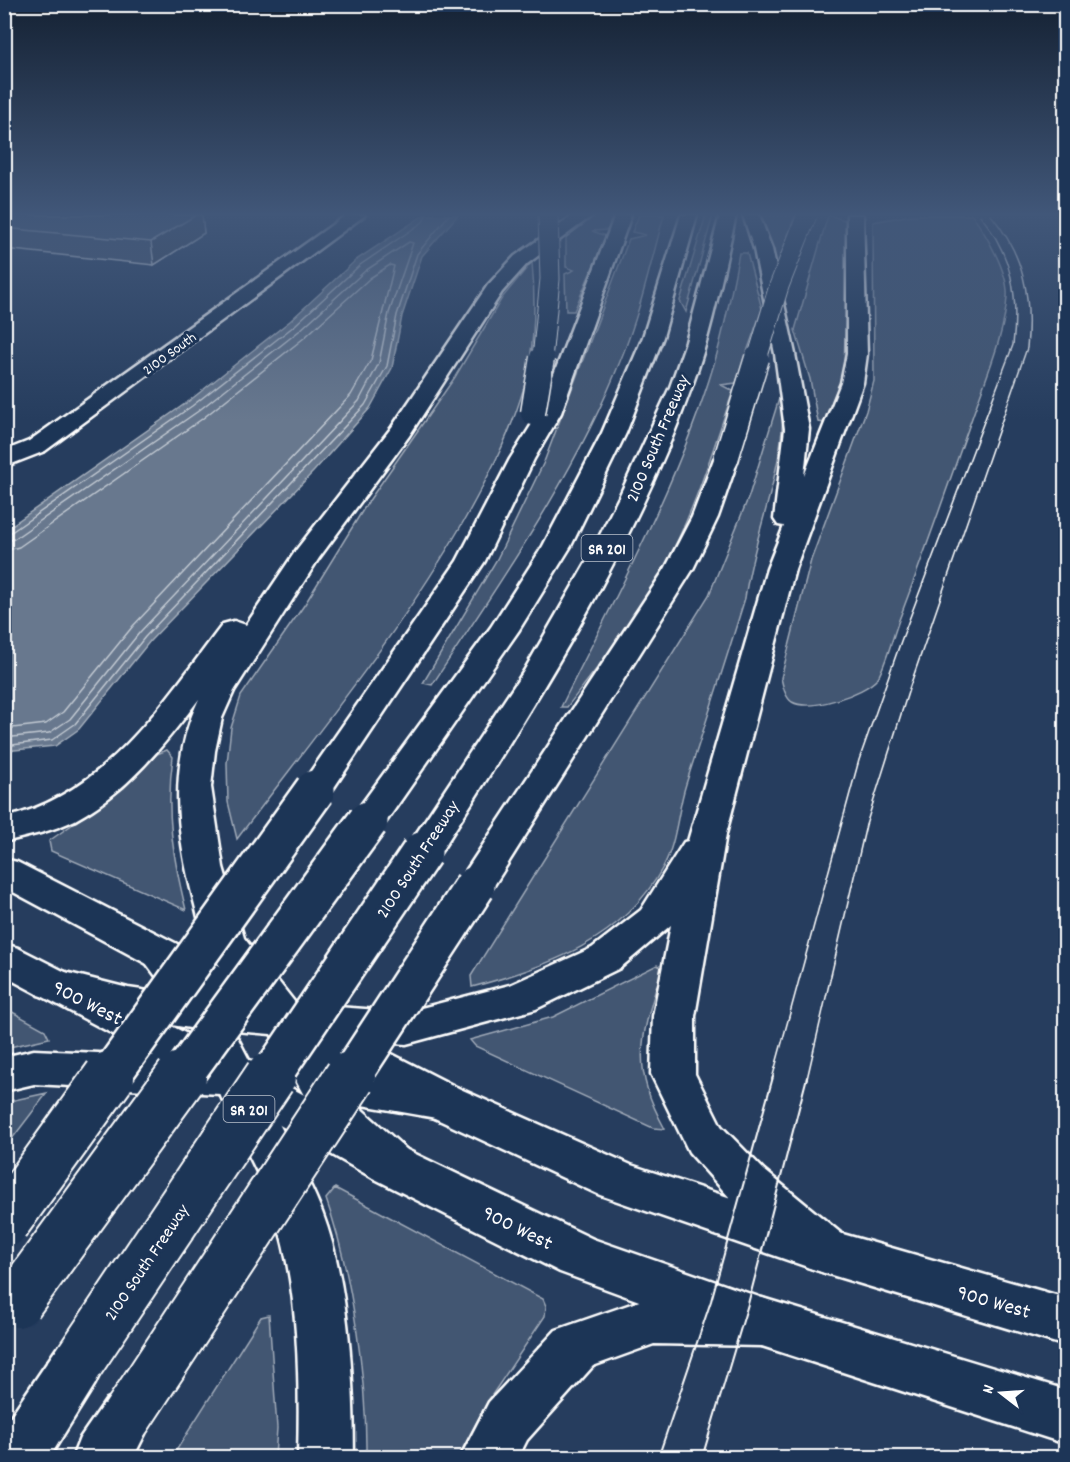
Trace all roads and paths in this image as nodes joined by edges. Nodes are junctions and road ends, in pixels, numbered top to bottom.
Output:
1 (262, 283) edge
2 (501, 283) edge
3 (550, 283) edge
4 (595, 283) edge
5 (669, 283) edge
6 (711, 283) edge
7 (769, 283) edge
8 (780, 283) edge
9 (856, 283) edge
10 (541, 413) junction
11 (37, 446) junction
12 (4, 460) edge
13 (4, 484) edge
14 (307, 555) junction
15 (781, 569) junction
16 (4, 830) edge
17 (708, 834) junction
18 (4, 871) edge
19 (158, 952) junction
20 (4, 958) edge
21 (53, 984) junction
22 (203, 1013) junction
23 (283, 1018) junction
24 (4, 1074) edge
25 (234, 1078) junction
26 (317, 1080) junction
27 (442, 1101) junction
28 (390, 1164) junction
29 (4, 1223) edge
30 (825, 1251) junction
31 (11, 1310) edge
32 (762, 1322) junction
33 (1065, 1322) edge
34 (1065, 1417) edge
35 (113, 1438) edge
36 (16, 1458) edge
37 (326, 1458) edge
38 (488, 1458) edge

1 - 11 main road, 2100 South
2 - 14 main road
3 - 10 main road, bridge
4 - 10 main road
5 - 31 main road, SR 201, bridge
6 - 36 main road, 2100 South Freeway / SR 201, bridge
7 - 15 main road
8 - 35 main road, bridge
9 - 15 main road
10 - 29 main road, bridge
11 - 12 main road, 2100 South
11 - 13 main road, 2100 South
14 - 16 main road
14 - 23 main road
15 - 17 main road
17 - 23 main road
17 - 30 main road
18 - 19 main road, 900 West
19 - 22 main road
19 - 23 main road, 900 West
20 - 21 main road, 900 West
21 - 22 main road
21 - 25 main road, 900 West
22 - 23 main road
22 - 25 main road
23 - 26 main road
23 - 27 main road, 900 West
24 - 25 main road
25 - 26 main road
25 - 28 main road, 900 West
25 - 37 main road
26 - 27 main road
26 - 28 main road
27 - 30 main road, 900 West
28 - 32 main road, 900 West
30 - 33 main road, 900 West
32 - 34 main road, 900 West
32 - 38 main road

